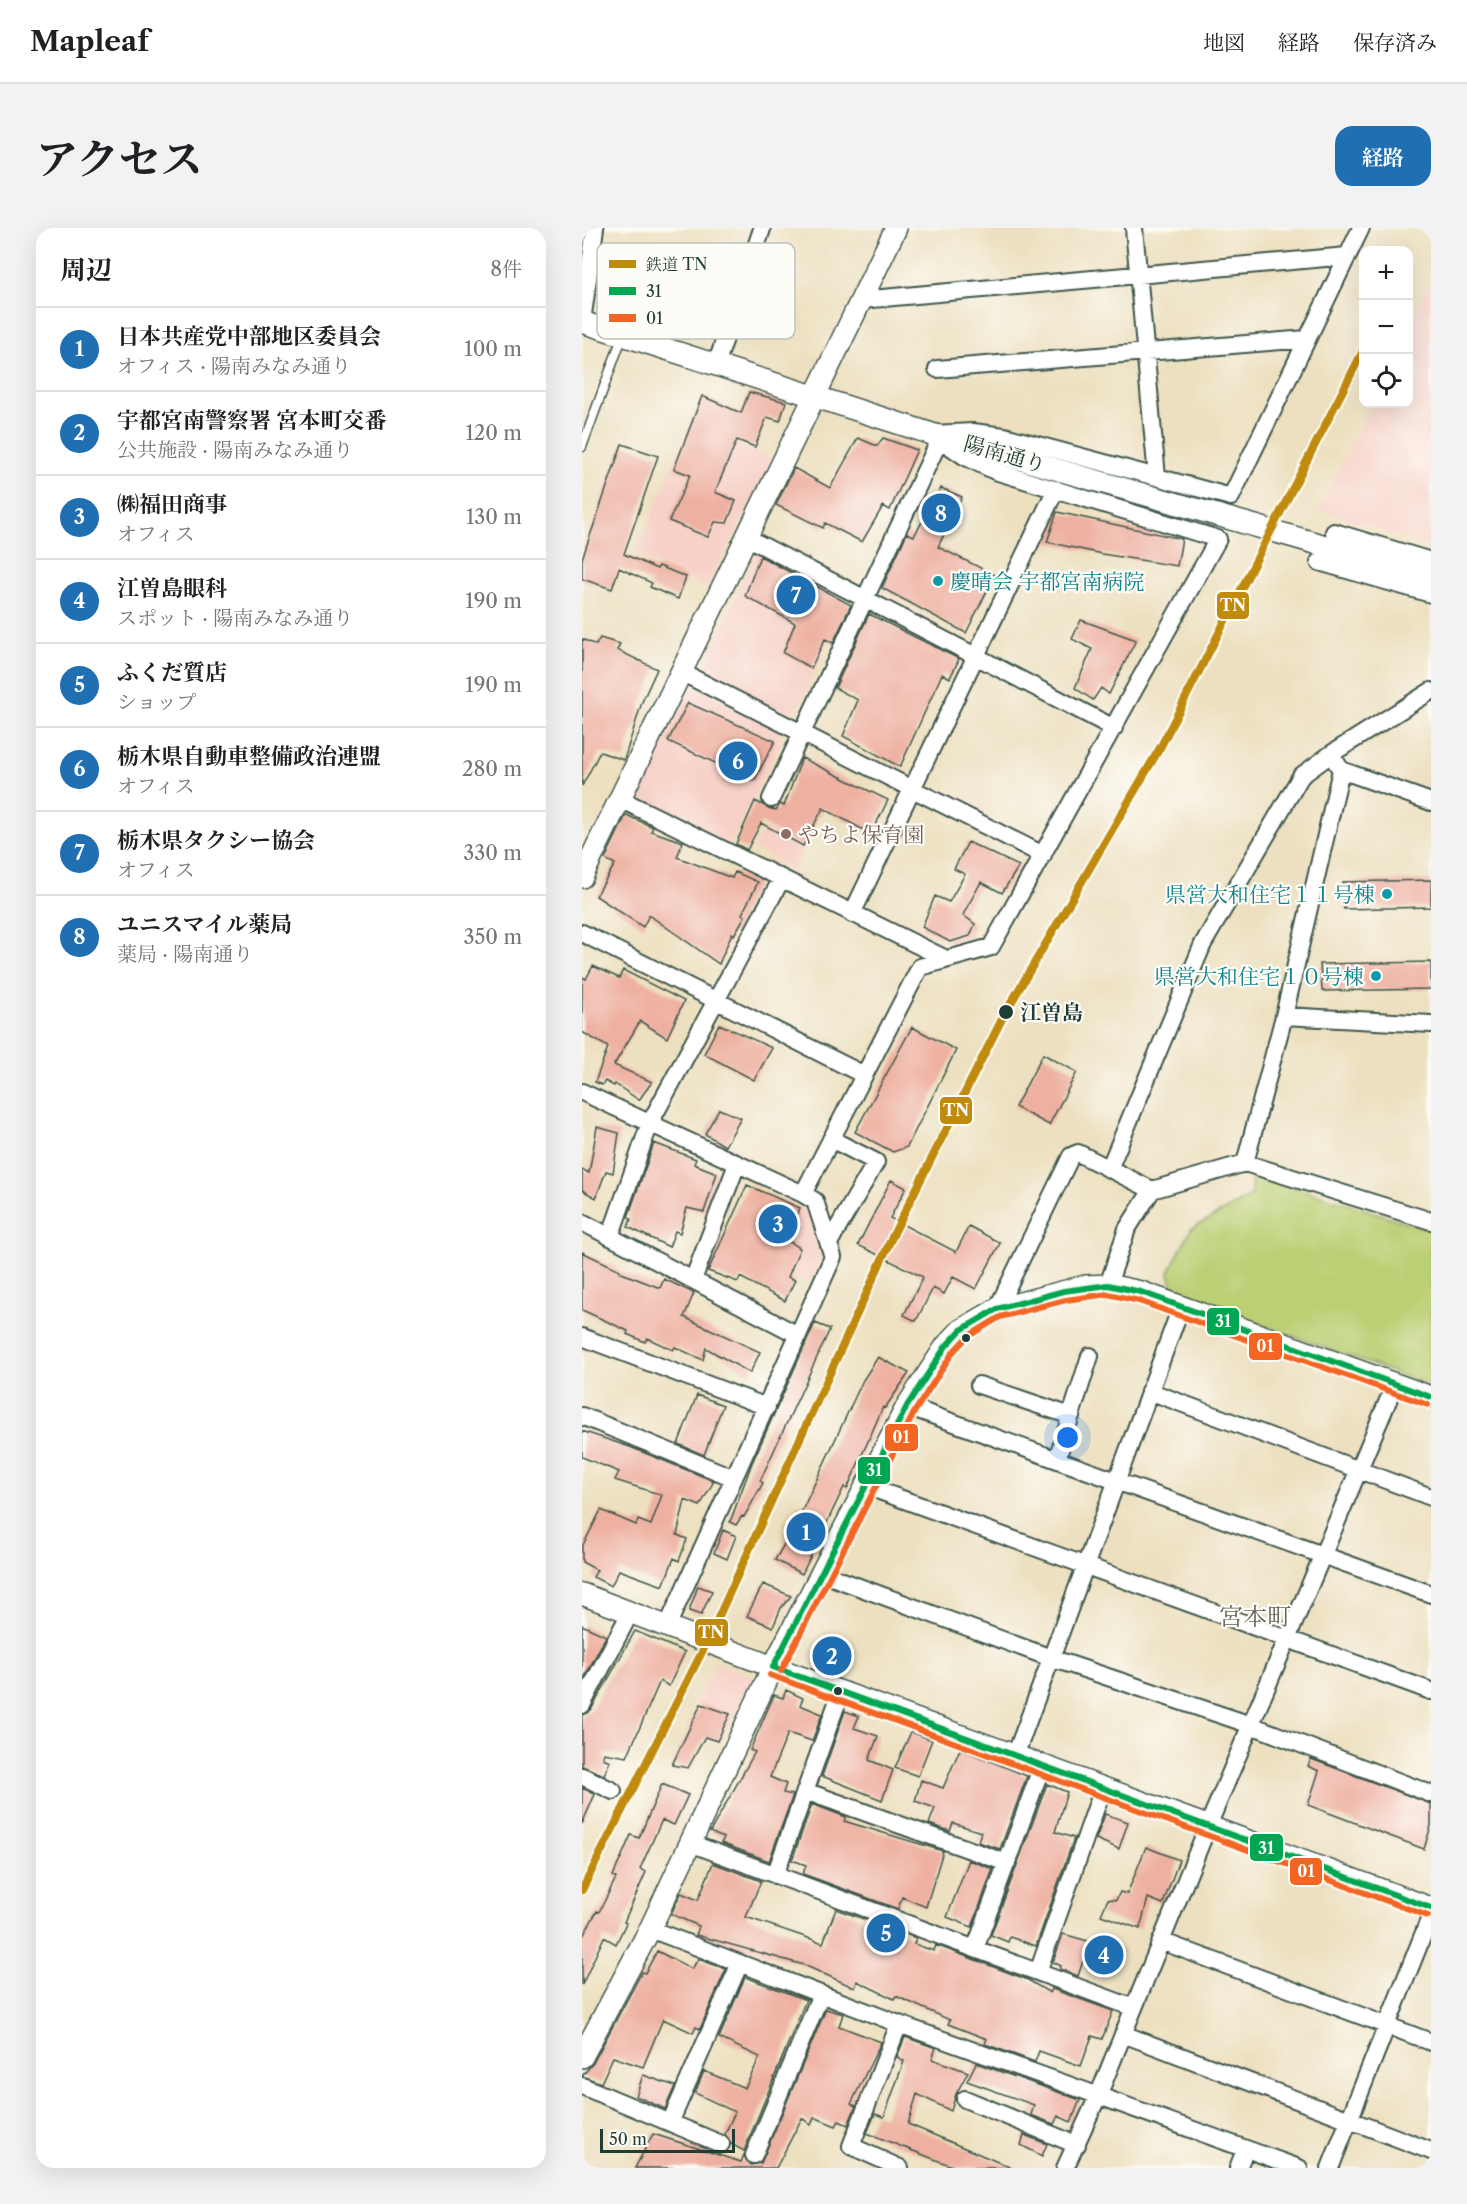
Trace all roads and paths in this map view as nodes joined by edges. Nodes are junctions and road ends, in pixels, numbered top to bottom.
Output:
1 (595, 228) edge
2 (761, 228) edge
3 (896, 228) edge
4 (1134, 228) edge
5 (1361, 228) edge
6 (756, 243) edge
7 (1347, 256) junction
8 (585, 273) edge
9 (1138, 274) junction
10 (861, 300) junction
11 (582, 322) edge
12 (597, 327) edge
13 (622, 339) edge
14 (635, 339) edge
15 (725, 339) edge
16 (1307, 339) junction
17 (1146, 353) junction
18 (716, 365) junction
19 (937, 369) dead end
20 (813, 397) junction
21 (936, 436) junction
22 (582, 447) edge
23 (1157, 477) junction
24 (1056, 489) junction
25 (1334, 532) dead end
26 (746, 537) junction
27 (1431, 561) edge
28 (1319, 562) dead end
29 (1431, 576) edge
30 (1431, 594) edge
31 (864, 598) junction
32 (977, 656) junction
33 (681, 672) junction
34 (1431, 692) edge
35 (1114, 728) junction
36 (801, 733) junction
37 (1331, 754) junction
38 (1341, 770) junction
39 (912, 790) junction
40 (620, 799) junction
41 (771, 799) dead end
42 (1431, 802) edge
43 (1043, 855) junction
44 (582, 877) edge
45 (781, 880) junction
46 (852, 914) junction
47 (582, 933) edge
48 (944, 958) junction
49 (716, 1001) junction
50 (1284, 1016) junction
51 (1431, 1024) edge
52 (864, 1075) junction
53 (582, 1092) edge
54 (650, 1123) junction
55 (831, 1139) junction
56 (1245, 1163) junction
57 (737, 1164) junction
58 (1109, 1169) junction
59 (1152, 1190) junction
60 (802, 1194) junction
61 (1431, 1221) edge
62 (582, 1222) edge
63 (610, 1237) junction
64 (829, 1243) junction
65 (693, 1280) junction
66 (1108, 1286) junction
67 (1181, 1306) junction
68 (997, 1309) junction
69 (798, 1335) junction
70 (582, 1337) edge
71 (1090, 1356) dead end
72 (1395, 1384) junction
73 (980, 1385) dead end
74 (1149, 1391) junction
75 (1431, 1397) edge
76 (907, 1406) junction
77 (767, 1407) junction
78 (582, 1416) edge
79 (1071, 1416) junction
80 (1057, 1459) junction
81 (1359, 1472) junction
82 (734, 1478) junction
83 (1116, 1480) junction
84 (866, 1486) junction
85 (1431, 1497) edge
86 (1324, 1554) junction
87 (1084, 1565) junction
88 (821, 1573) junction
89 (582, 1594) edge
90 (1431, 1594) edge
91 (630, 1613) junction
92 (667, 1627) junction
93 (1288, 1639) junction
94 (1050, 1658) junction
95 (773, 1667) junction
96 (1431, 1691) edge
97 (841, 1692) junction
98 (582, 1705) edge
99 (1251, 1725) junction
100 (1015, 1756) junction
101 (1042, 1766) junction
102 (582, 1776) edge
103 (1103, 1788) junction
104 (614, 1791) dead end
105 (805, 1791) junction
106 (1431, 1794) edge
107 (1208, 1826) junction
108 (690, 1843) junction
109 (1007, 1863) junction
110 (775, 1875) junction
111 (1431, 1908) edge
112 (1431, 1915) edge
113 (650, 1929) junction
114 (1161, 1941) junction
115 (975, 1949) junction
116 (740, 1963) junction
117 (1038, 1972) junction
118 (821, 1994) junction
119 (1134, 2008) junction
120 (899, 2024) junction
121 (1387, 2025) junction
122 (1123, 2034) junction
123 (1431, 2042) edge
124 (582, 2057) edge
125 (582, 2086) edge
126 (1098, 2096) junction
127 (965, 2099) dead end
128 (1349, 2119) junction
129 (670, 2123) junction
130 (721, 2144) dead end
131 (1077, 2145) junction
132 (1245, 2150) junction
133 (1431, 2151) edge
134 (754, 2155) dead end
135 (900, 2168) edge
136 (1065, 2168) edge
137 (1238, 2168) edge
138 (1299, 2168) edge
139 (1330, 2168) edge

1 - 8 street
2 - 6 street
3 - 10 street
4 - 9 street
5 - 7 street
7 - 9 street
7 - 16 street
8 - 11 street
9 - 10 street
9 - 17 street
10 - 20 street
11 - 12 street, 陽南通り
13 - 22 lane
14 - 18 street, 陽南通り
15 - 18 street
16 - 17 street
16 - 23 street
17 - 19 street
17 - 23 street
18 - 20 street, 陽南通り
20 - 21 street, 陽南通り
20 - 26 street
21 - 23 street
21 - 24 street
21 - 29 street, 陽南通り
21 - 31 street
24 - 32 street
24 - 35 street
25 - 27 street
26 - 31 street
26 - 33 street
28 - 30 street
31 - 32 street
31 - 36 street
32 - 35 street
32 - 39 street
33 - 36 street
33 - 40 street
34 - 37 street
35 - 43 street
36 - 39 street
36 - 41 street
37 - 38 street
37 - 58 street
38 - 42 street
38 - 50 street
39 - 43 street
39 - 46 street
40 - 44 street
40 - 45 street
43 - 48 street
45 - 46 street
45 - 49 street
46 - 48 street
47 - 49 street
48 - 52 street
49 - 52 street
49 - 54 street
50 - 51 street
50 - 56 street
52 - 55 street
53 - 54 street
54 - 57 street
54 - 63 street
55 - 60 street
55 - 64 street
56 - 59 street
56 - 61 street
57 - 60 street
57 - 65 street
58 - 59 street
58 - 68 street
59 - 66 street
60 - 64 street
62 - 63 street
63 - 65 street
64 - 69 street
65 - 69 street
66 - 67 street
66 - 68 street
67 - 72 street
67 - 74 street
68 - 76 street
69 - 77 street
70 - 77 street
71 - 79 street
72 - 75 street
72 - 81 street
73 - 79 street
74 - 81 street
74 - 83 street
76 - 80 street
76 - 84 street
77 - 82 street
78 - 82 street
79 - 80 street
80 - 83 street
81 - 85 street
81 - 86 street
82 - 92 street
83 - 86 street
83 - 87 street
84 - 87 street
84 - 88 street
86 - 90 street
86 - 93 street
87 - 93 street
87 - 94 street
88 - 94 street
88 - 95 street
89 - 91 street
91 - 92 street
91 - 98 street
92 - 95 street
93 - 96 street
93 - 99 street
94 - 99 street
94 - 100 street
95 - 97 street
95 - 108 street
97 - 100 street
97 - 105 street
99 - 106 street
99 - 107 street
100 - 101 street
101 - 103 street
101 - 109 street
102 - 104 street
103 - 107 street
103 - 117 street
105 - 109 street
105 - 110 street
107 - 111 street
107 - 114 street
108 - 110 street
108 - 113 street
109 - 115 street
110 - 115 street
112 - 121 street
113 - 116 street
113 - 124 street
114 - 119 street
114 - 121 street
115 - 117 street
116 - 118 street
116 - 129 street
117 - 119 street
118 - 120 street
118 - 134 street
119 - 122 street
120 - 126 street
120 - 135 street
121 - 123 street
121 - 128 street
122 - 126 street
122 - 128 street
125 - 129 street
126 - 131 street
126 - 132 street
127 - 131 street
128 - 133 street
128 - 139 street
129 - 130 street
131 - 136 street
132 - 137 street
132 - 138 street

